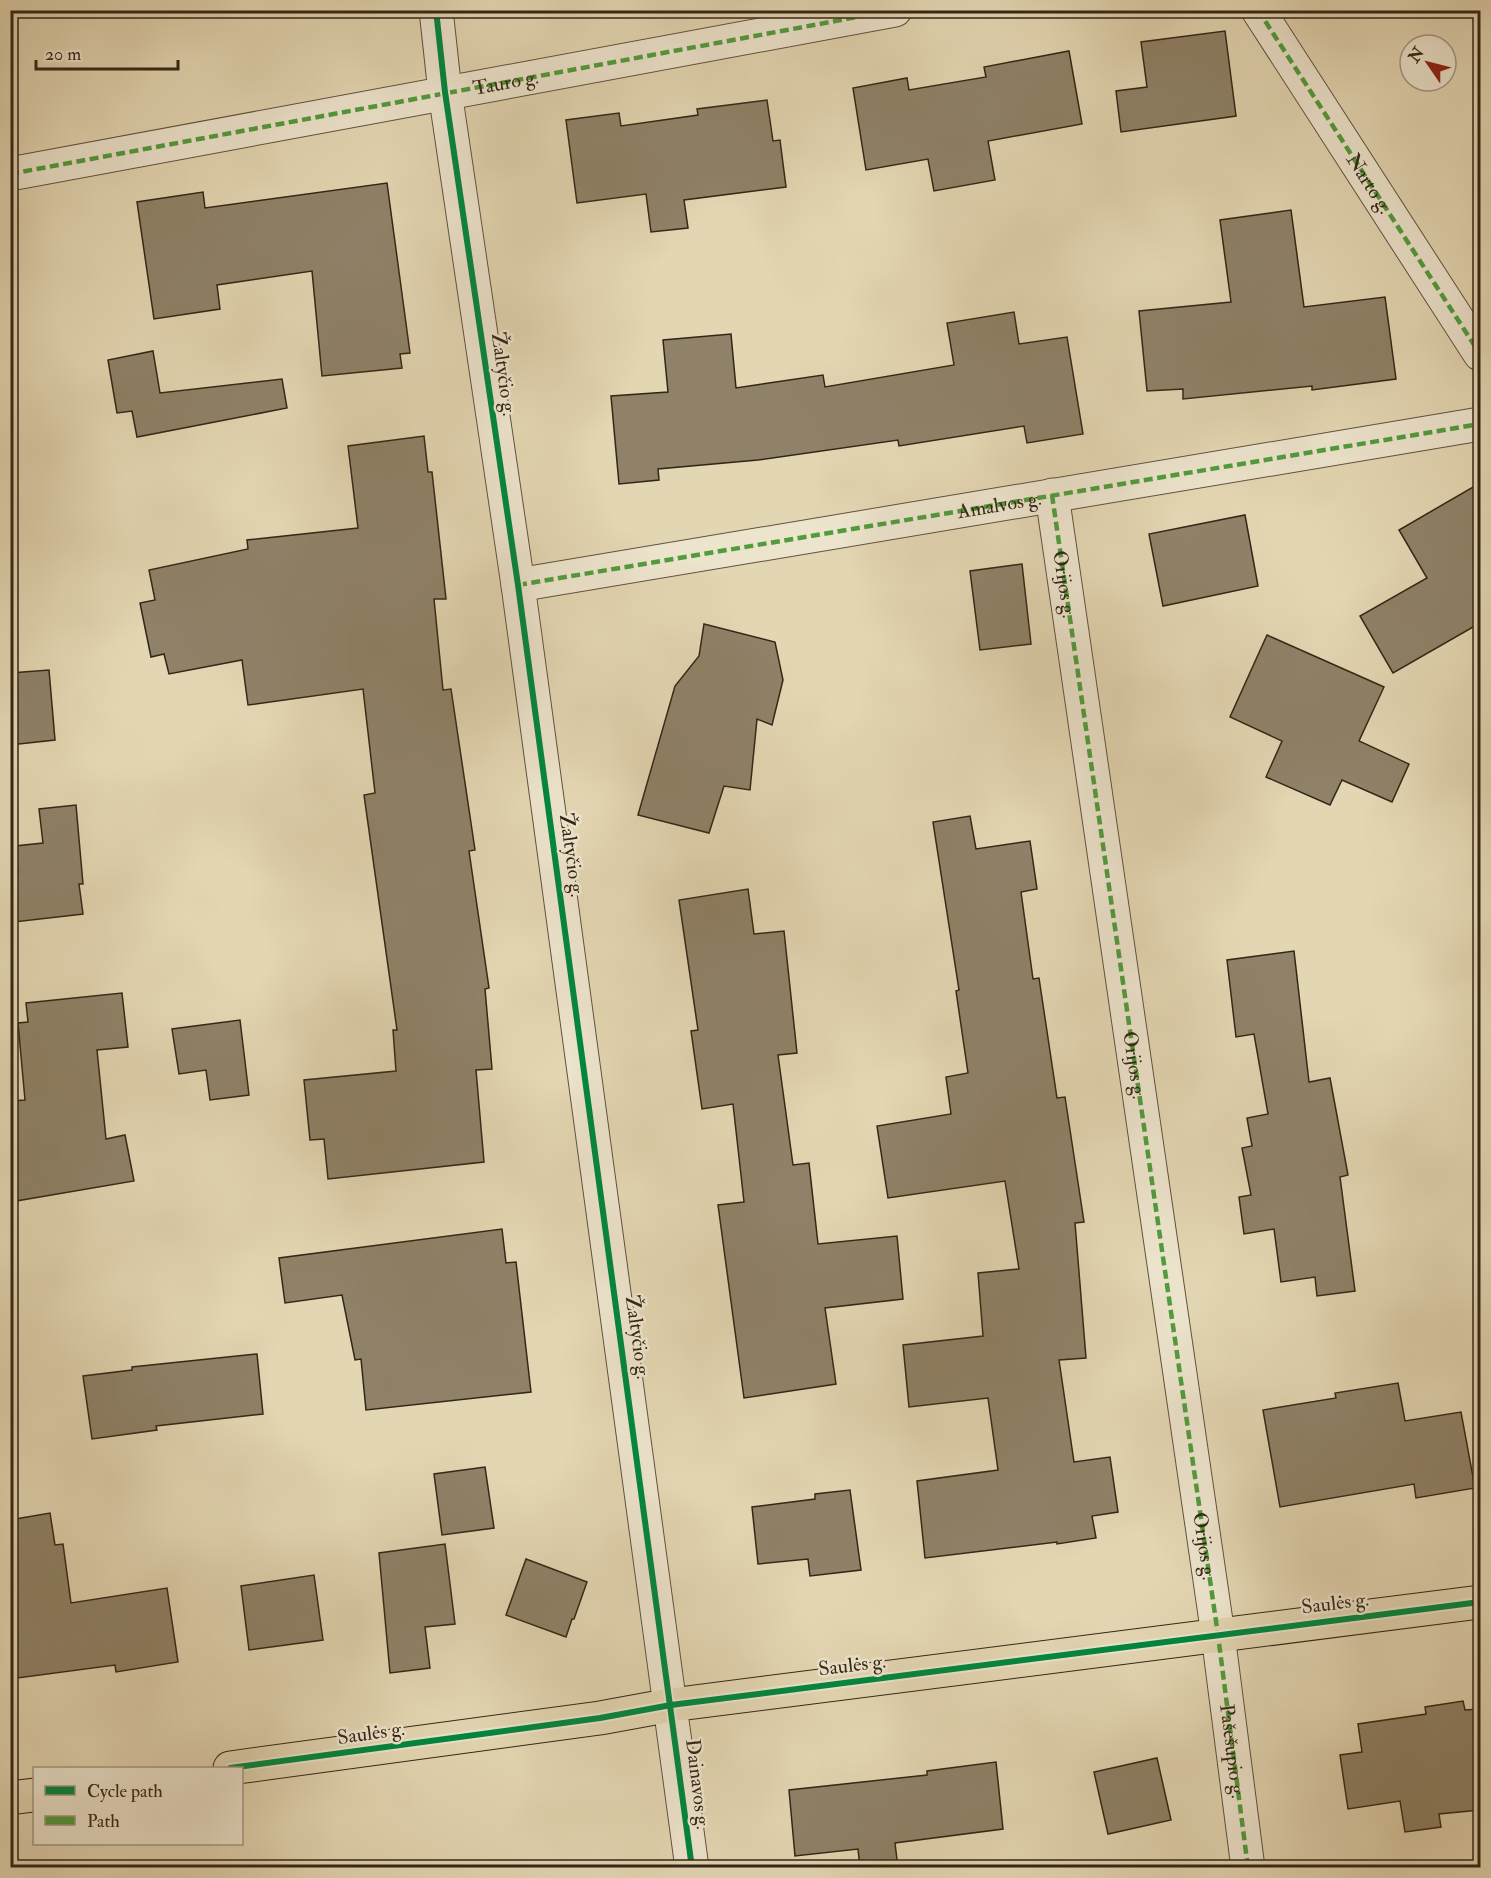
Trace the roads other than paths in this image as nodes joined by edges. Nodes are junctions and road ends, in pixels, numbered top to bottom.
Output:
1 (436, 10) edge
2 (896, 10) edge
3 (1258, 10) edge
4 (445, 92) junction
5 (10, 174) edge
6 (1480, 354) edge
7 (1480, 424) edge
8 (1052, 495) junction
9 (518, 585) junction
10 (1480, 1602) edge
11 (1218, 1635) junction
12 (671, 1705) junction
13 (237, 1767) edge
14 (33, 1795) edge
15 (10, 1798) edge
16 (692, 1868) edge
17 (1248, 1868) edge

1 - 4 street, Žaltyčio g.
2 - 4 street, Tauro g.
3 - 6 street, Narto g.
4 - 5 street, Tauro g.
4 - 9 street, Žaltyčio g.
7 - 8 street, Amalvos g.
8 - 9 street, Amalvos g.
8 - 11 street, Orijos g.
9 - 12 street, Žaltyčio g.
10 - 11 main road, Saulės g.
11 - 12 main road, Saulės g.
11 - 17 street, Pašešupio g.
12 - 13 main road, Saulės g.
12 - 16 street, Dainavos g.
14 - 15 main road

